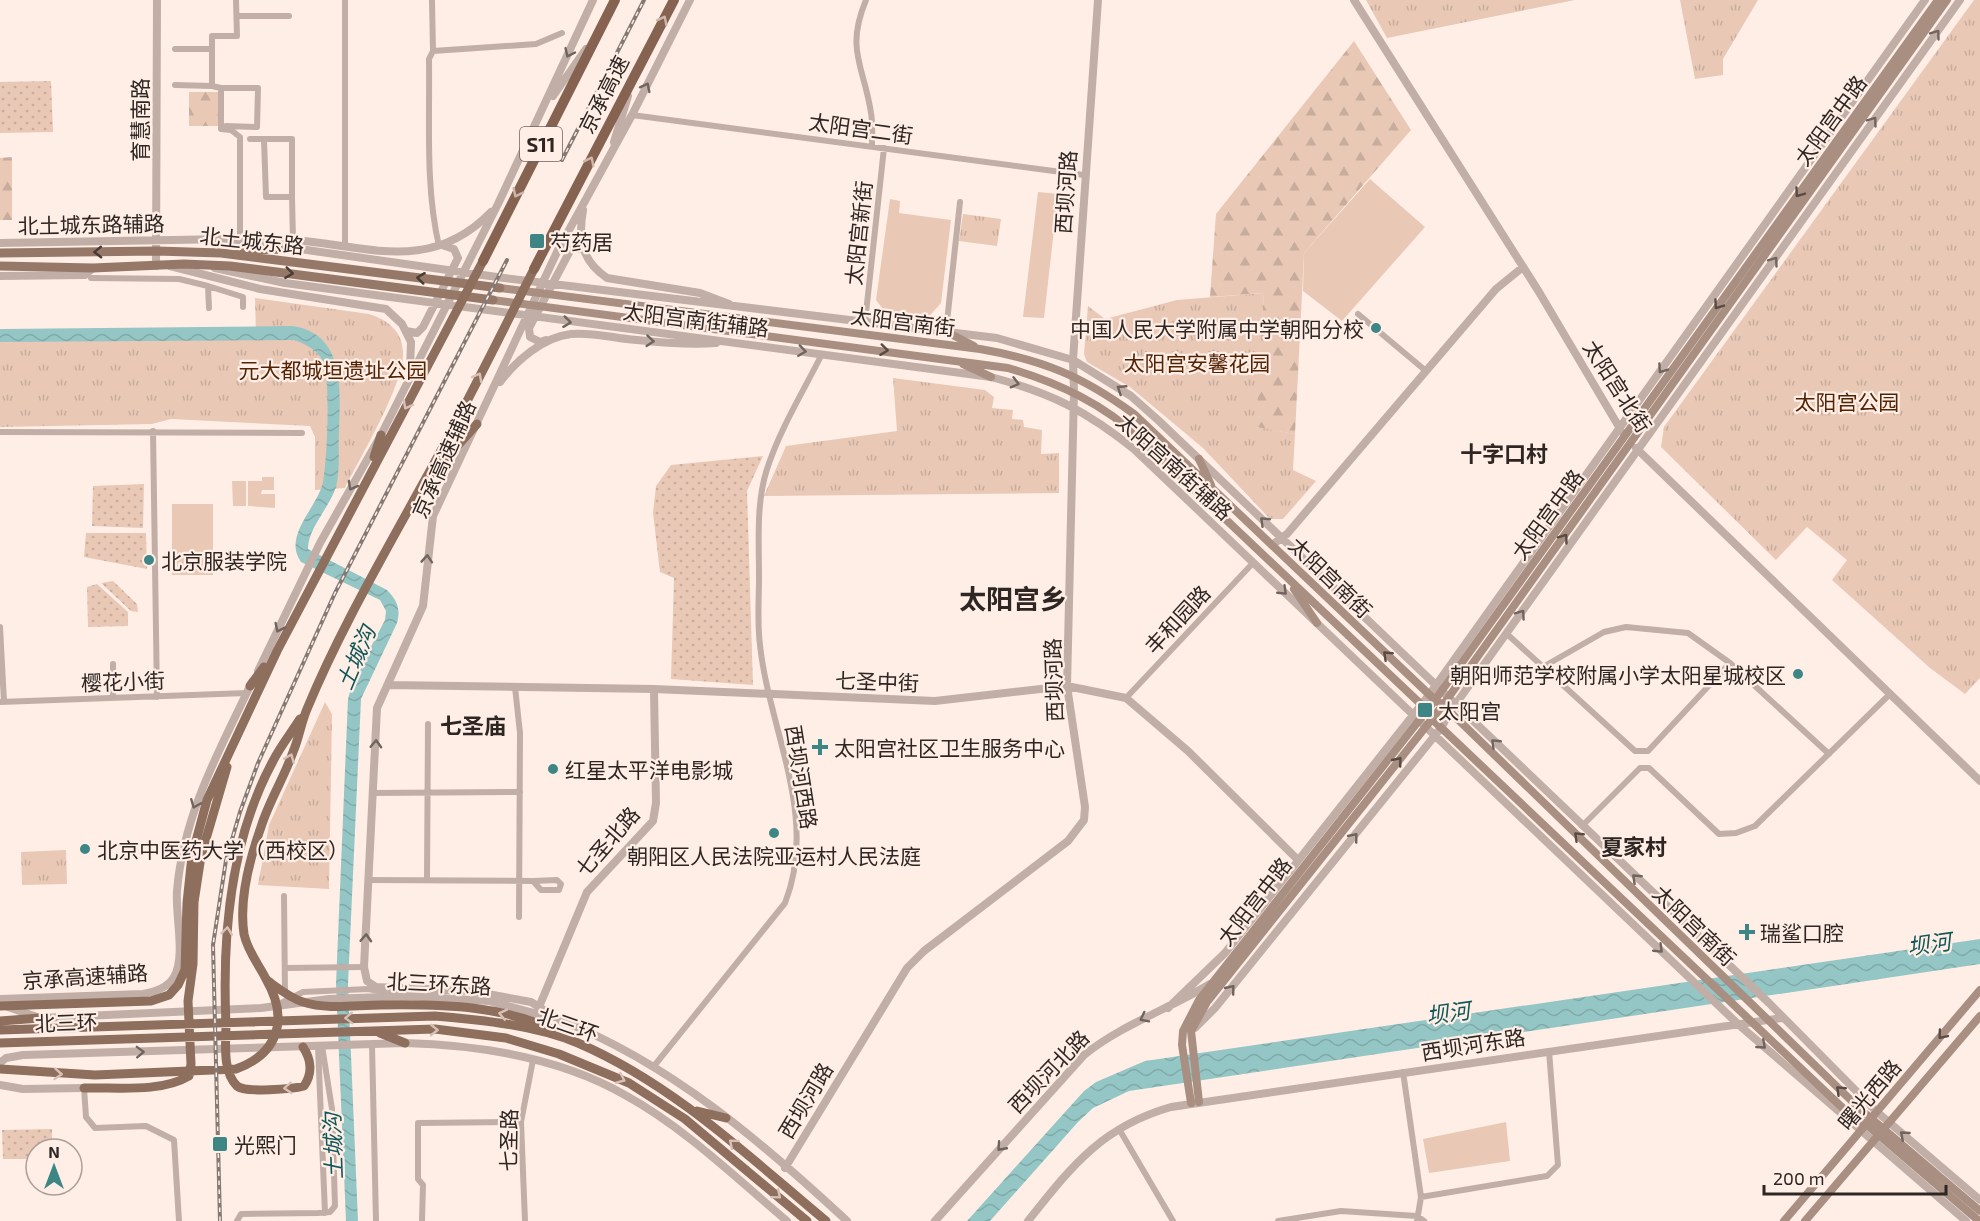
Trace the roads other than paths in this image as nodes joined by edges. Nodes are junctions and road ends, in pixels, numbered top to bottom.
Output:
1 (157, 0) edge
2 (236, 0) edge
3 (345, 0) edge
4 (432, 0) edge
5 (593, 0) edge
6 (615, 0) edge
7 (674, 0) edge
8 (690, 0) edge
9 (866, 0) edge
10 (1098, 0) edge
11 (1354, 0) edge
12 (1925, 0) edge
13 (1938, 0) edge
14 (1947, 0) edge
15 (1960, 0) edge
16 (237, 16) junction
17 (289, 16) dead end
18 (1920, 27) junction
19 (600, 28) junction
20 (562, 33) dead end
21 (1918, 41) junction
22 (175, 49) dead end
23 (212, 49) junction
24 (1890, 49) junction
25 (434, 51) junction
26 (1912, 67) junction
27 (633, 78) junction
28 (175, 85) dead end
29 (212, 86) junction
30 (221, 88) junction
31 (542, 111) junction
32 (632, 115) junction
33 (221, 126) junction
34 (250, 139) dead end
35 (264, 139) junction
36 (872, 146) junction
37 (884, 148) junction
38 (609, 158) junction
39 (1839, 168) junction
40 (1084, 175) junction
41 (1818, 182) junction
42 (292, 197) junction
43 (960, 202) dead end
44 (498, 204) junction
45 (585, 204) junction
46 (229, 239) junction
47 (157, 240) junction
48 (240, 240) junction
49 (292, 240) junction
50 (0, 243) edge
51 (440, 245) junction
52 (345, 247) junction
53 (280, 249) junction
54 (582, 249) junction
55 (156, 251) junction
56 (221, 253) junction
57 (0, 254) edge
58 (483, 261) joint
59 (204, 265) junction
60 (0, 266) edge
61 (156, 266) junction
62 (168, 266) junction
63 (1523, 267) junction
64 (534, 269) joint
65 (552, 272) junction
66 (92, 273) junction
67 (0, 276) edge
68 (504, 278) joint
69 (285, 283) junction
70 (208, 286) junction
71 (500, 288) joint
72 (260, 289) junction
73 (493, 300) joint
74 (243, 307) dead end
75 (209, 308) dead end
76 (745, 309) junction
77 (1358, 314) dead end
78 (865, 322) junction
79 (525, 327) junction
80 (944, 330) junction
81 (406, 332) junction
82 (550, 339) junction
83 (731, 341) junction
84 (1715, 342) junction
85 (831, 344) junction
86 (980, 349) junction
87 (1697, 353) junction
88 (822, 354) junction
89 (951, 358) junction
90 (1073, 360) junction
91 (1426, 371) junction
92 (1075, 376) junction
93 (991, 377) junction
94 (408, 378) junction
95 (1074, 392) junction
96 (490, 396) junction
97 (1074, 406) junction
98 (477, 424) junction
99 (1620, 428) junction
100 (153, 431) junction
101 (0, 432) edge
102 (302, 433) dead end
103 (381, 435) junction
104 (1625, 436) junction
105 (1635, 447) junction
106 (1199, 459) junction
107 (367, 479) junction
108 (422, 485) junction
109 (1214, 491) junction
110 (1282, 539) junction
111 (1272, 545) junction
112 (1539, 556) junction
113 (1253, 563) junction
114 (1543, 567) junction
115 (1286, 576) junction
116 (1513, 578) junction
117 (1534, 596) junction
118 (1317, 623) junction
119 (0, 627) edge
120 (1507, 634) junction
121 (276, 651) junction
122 (1730, 663) junction
123 (113, 664) dead end
124 (1543, 667) junction
125 (388, 685) junction
126 (1067, 686) junction
127 (515, 687) junction
128 (249, 689) junction
129 (654, 689) junction
130 (1890, 694) junction
131 (771, 695) junction
132 (1439, 696) junction
133 (157, 697) junction
134 (113, 698) junction
135 (1126, 698) junction
136 (2, 702) edge
137 (1424, 707) junction
138 (1453, 708) junction
139 (307, 710) junction
140 (1432, 719) junction
141 (1419, 721) junction
142 (428, 724) dead end
143 (1441, 728) junction
144 (238, 732) junction
145 (1435, 736) junction
146 (1829, 754) junction
147 (1980, 781) edge
148 (520, 792) junction
149 (374, 793) junction
150 (428, 793) junction
151 (1359, 811) junction
152 (1368, 819) junction
153 (1582, 826) junction
154 (1317, 851) junction
155 (1298, 860) junction
156 (1318, 863) junction
157 (1285, 877) junction
158 (369, 880) junction
159 (427, 880) junction
160 (519, 881) junction
161 (533, 881) dead end
162 (1310, 891) junction
163 (284, 896) dead end
164 (519, 917) dead end
165 (364, 967) junction
166 (286, 968) junction
167 (1679, 968) joint
168 (268, 981) junction
169 (1214, 981) junction
170 (1980, 990) edge
171 (328, 995) junction
172 (408, 996) junction
173 (0, 999) edge
174 (281, 1003) junction
175 (0, 1005) edge
176 (539, 1007) junction
177 (261, 1008) junction
178 (1168, 1008) junction
179 (1980, 1016) edge
180 (40, 1018) junction
181 (1782, 1018) junction
182 (0, 1021) edge
183 (1769, 1021) junction
184 (563, 1022) junction
185 (1751, 1023) junction
186 (1739, 1025) junction
187 (0, 1030) edge
188 (375, 1031) junction
189 (1191, 1031) junction
190 (15, 1042) junction
191 (576, 1042) junction
192 (0, 1043) edge
193 (405, 1043) junction
194 (1186, 1044) junction
195 (369, 1045) junction
196 (323, 1046) junction
197 (303, 1047) junction
198 (0, 1051) edge
199 (1549, 1051) junction
200 (533, 1060) junction
201 (0, 1063) edge
202 (654, 1066) junction
203 (0, 1068) edge
204 (1403, 1072) junction
205 (0, 1085) edge
206 (84, 1088) junction
207 (1194, 1099) junction
208 (693, 1110) junction
209 (726, 1118) junction
210 (521, 1122) junction
211 (1869, 1122) junction
212 (1119, 1129) junction
213 (1881, 1132) junction
214 (785, 1168) junction
215 (1420, 1197) junction
216 (1980, 1200) edge
217 (1980, 1211) edge
218 (325, 1213) junction
219 (1305, 1219) edge
220 (1417, 1219) edge
221 (179, 1221) edge
222 (237, 1221) edge
223 (375, 1221) edge
224 (422, 1221) edge
225 (525, 1221) edge
226 (787, 1221) edge
227 (807, 1221) edge
228 (826, 1221) edge
229 (847, 1221) edge
230 (935, 1221) edge
231 (1028, 1221) edge
232 (1173, 1221) edge
233 (1278, 1221) edge
234 (1424, 1221) edge
235 (1784, 1221) edge
236 (1805, 1221) edge
237 (1966, 1221) edge
238 (1979, 1221) edge

1 - 47 street, 育慧南路
2 - 16 street
3 - 52 street
4 - 25 street
5 -> 31 street, 京承高速辅路
6 - 19 highway, 京承高速 / S11
27 -> 7 highway, 京承高速 / S11
32 -> 8 street, 京承高速辅路
9 - 36 street
10 - 40 street, 西坝河路
11 - 63 street, 太阳宫北街
12 - 24 street, 太阳宫中路
13 - 18 main road, 太阳宫中路
14 - 21 main road, 太阳宫中路
26 -> 15 street, 太阳宫中路
16 - 17 street
16 - 23 street
18 - 24 street
18 -> 104 main road, 太阳宫中路
19 - 31 street
19 -> 58 highway, 京承高速 / S11
20 - 25 street
21 - 26 street
21 - 41 main road, 太阳宫中路
22 - 23 street
23 - 29 street
24 -> 99 street, 太阳宫中路
25 - 51 street
39 -> 26 street, 太阳宫中路
27 - 38 street
64 -> 27 highway, 京承高速 / S11
28 - 29 street
29 - 30 street
30 - 33 street
30 - 33 street
31 - 44 street, 京承高速辅路
32 - 36 street, 太阳宫二街
32 - 38 street, 京承高速辅路
33 - 48 street
34 - 35 street
35 - 42 street
35 - 42 street
36 - 37 street, 太阳宫二街
37 - 40 street, 太阳宫二街
37 - 78 street, 太阳宫新街
38 - 45 street, 京承高速辅路
39 - 41 street
84 -> 39 street, 太阳宫中路
40 - 90 street, 西坝河路
41 - 87 main road, 太阳宫中路
42 - 49 street
43 - 80 street
44 - 51 street
44 - 94 street, 京承高速辅路
45 - 54 street
45 - 65 street, 京承高速辅路
46 - 47 street, 北土城东路辅路
46 - 48 street
46 - 53 street, 北土城东路辅路
47 - 50 street, 北土城东路辅路
47 - 55 street, 育慧南路
48 - 49 street
49 - 52 street
51 - 52 street
51 - 81 street
53 - 56 main road
53 - 68 street, 北土城东路辅路
54 - 65 street
54 - 76 street
55 - 56 main road, 北土城东路
55 -> 57 main road, 北土城东路
55 - 61 street, 育慧南路
71 -> 56 main road, 北土城东路
58 -> 107 highway
59 - 62 main road, 北土城东路
59 - 69 street
59 -> 73 main road, 北土城东路
60 - 66 main road, 北土城东路
61 - 62 main road, 北土城东路
61 - 66 main road, 北土城东路
62 - 72 street
63 - 91 street
63 - 99 street, 太阳宫北街
108 -> 64 highway
65 - 79 street, 京承高速辅路
66 - 67 street
66 - 70 street
68 - 76 street, 太阳宫南街辅路
69 - 72 street
69 -> 83 street, 太阳宫南街辅路
70 - 74 street
70 - 75 street
71 - 86 main road, 太阳宫南街
72 - 81 street
73 - 85 main road, 太阳宫南街
76 - 78 street, 太阳宫南街辅路
77 - 91 street
78 - 80 street, 太阳宫南街辅路
79 - 82 street
79 - 96 street, 京承高速辅路
80 - 86 main road
80 - 90 street, 太阳宫南街
81 - 94 street
82 -> 83 street
82 - 96 street
83 -> 88 street, 太阳宫南街辅路
84 - 87 street
84 - 105 street, 太阳宫中路
85 - 88 street
85 -> 89 main road, 太阳宫南街
86 - 92 main road, 太阳宫南街
87 - 105 main road, 太阳宫中路
88 - 93 street, 太阳宫南街辅路
88 - 131 street, 西坝河西路
89 - 93 main road
89 - 95 main road, 太阳宫南街
90 - 92 street, 西坝河路
106 -> 90 street, 太阳宫南街
91 - 110 street
92 - 95 street, 西坝河路
92 - 109 main road, 太阳宫南街
93 -> 97 street, 太阳宫南街辅路
94 - 103 street, 京承高速辅路
95 - 97 street, 西坝河路
95 - 115 main road, 太阳宫南街
96 - 98 street, 京承高速辅路
97 - 113 street, 太阳宫南街辅路
97 - 126 street, 西坝河路
98 - 108 highway
125 -> 98 street, 京承高速辅路
99 - 104 street, 太阳宫北街
99 - 116 street, 太阳宫中路
100 - 101 street
100 - 102 street
100 - 133 street
103 - 107 highway
103 -> 128 street, 京承高速辅路
104 - 105 street, 太阳宫北街
104 - 112 main road, 太阳宫中路
114 -> 105 main road, 太阳宫中路
105 - 117 street, 太阳宫中路
105 - 130 street, 太阳宫北街
106 - 109 main road
110 -> 106 street, 太阳宫南街
107 - 121 highway
108 - 139 highway
109 - 111 main road, 太阳宫南街
110 - 111 street
110 - 132 street, 太阳宫南街
132 -> 111 main road, 太阳宫南街
112 - 116 street
112 - 132 main road, 太阳宫中路
113 -> 118 street, 太阳宫南街辅路
113 - 135 street, 丰和园路
114 - 117 street
114 - 132 main road, 太阳宫中路
115 - 118 main road
115 - 137 main road, 太阳宫南街
116 - 132 street, 太阳宫中路
120 -> 117 street, 太阳宫中路
118 - 141 street, 太阳宫南街辅路
119 - 136 street
120 - 124 street
120 - 138 street, 太阳宫中路
121 - 128 highway
121 - 144 highway
122 - 124 street
122 - 124 street
122 - 146 street
123 - 134 street
125 - 127 street, 七圣中街
149 -> 125 street, 京承高速辅路
126 - 131 street, 七圣中街
126 - 135 street, 七圣中街
126 - 214 street, 西坝河路
127 - 129 street, 七圣中街
127 - 148 street
128 - 133 street, 樱花小街
128 -> 173 street, 京承高速辅路
129 - 131 street, 七圣中街
129 - 176 street, 七圣北路
130 - 146 street
130 - 147 street, 太阳宫北街
131 - 202 street, 西坝河西路
132 - 137 main road, 太阳宫中路
132 - 138 main road, 太阳宫南街
132 - 140 main road, 太阳宫中路
133 - 134 street, 樱花小街
134 - 136 street, 樱花小街
135 - 155 street, 七圣中街
137 - 140 main road, 太阳宫南街
137 - 141 main road, 太阳宫中路
138 - 143 street, 太阳宫中路
153 -> 138 street, 太阳宫南街
183 -> 138 main road, 太阳宫南街
168 -> 139 highway
197 -> 139 highway
140 - 141 main road, 太阳宫中路
140 - 143 main road, 太阳宫南街
141 - 145 street, 太阳宫南街辅路
151 -> 141 main road, 太阳宫中路
141 - 154 main road, 太阳宫中路
141 - 155 street, 太阳宫中路
142 - 150 street
143 - 145 street, 太阳宫中路
143 - 185 main road, 太阳宫南街
144 - 175 highway
144 - 206 highway
145 - 152 street, 太阳宫中路
145 -> 167 street, 太阳宫南街辅路
146 - 153 street
148 - 150 street
148 - 160 street
149 - 150 street
149 - 158 street, 京承高速辅路
150 - 159 street
151 - 152 street
151 - 156 main road, 太阳宫中路
162 -> 152 street, 太阳宫中路
181 -> 153 street, 太阳宫南街
154 - 157 street
154 - 169 main road, 太阳宫中路
155 - 157 street, 太阳宫中路
156 - 162 street
156 - 189 main road, 太阳宫中路
157 - 178 street, 太阳宫中路
158 - 159 street
165 -> 158 street, 京承高速辅路
159 - 160 street
160 - 161 street
160 - 164 street
189 -> 162 street, 太阳宫中路
163 - 166 street
165 - 166 street
165 - 176 street
166 - 174 street
167 - 186 street, 太阳宫南街
191 -> 168 highway
203 -> 168 highway
169 - 178 street, 西坝河北路
169 - 194 main road, 太阳宫中路
170 -> 211 main road, 曙光西路
171 - 172 street, 北三环东路
171 - 172 street
171 - 174 street
171 - 177 street, 北三环东路
172 - 184 street, 北三环东路
174 - 177 street
175 - 180 street, 北三环东路
176 - 184 street
177 - 180 street, 北三环东路
178 -> 230 street, 西坝河北路
179 - 213 main road, 曙光西路
180 - 182 highway
181 - 183 street, 西坝河东路
181 - 211 street, 太阳宫南街
183 - 185 street, 西坝河东路
211 -> 183 main road, 太阳宫南街
184 - 202 street, 北三环东路
185 - 186 street, 西坝河东路
185 - 211 main road, 太阳宫南街
186 - 199 street, 西坝河东路
186 -> 211 street, 太阳宫南街
191 -> 187 highway, 北三环
188 - 190 highway, 北三环
188 - 193 highway
188 -> 227 highway, 北三环
189 - 194 main road, 太阳宫中路
190 - 192 highway, 北三环
190 - 198 highway
191 - 208 highway, 北三环
193 - 195 street
193 - 200 street
194 - 207 main road
195 - 196 street
195 - 223 street
196 - 197 street
196 - 218 street
196 - 218 street
201 -> 197 street
199 - 204 street, 西坝河东路
199 - 215 street
200 - 210 street, 七圣路
200 - 226 street
202 - 209 street, 北三环东路
204 - 207 street, 西坝河东路
204 - 215 street
205 - 206 street
206 - 221 street
207 - 212 street, 西坝河东路
208 - 209 highway
228 -> 208 highway, 北三环
209 - 214 street, 北三环东路
210 - 224 street
210 - 225 street, 七圣路
211 - 213 main road, 太阳宫南街
211 - 213 street, 太阳宫南街
211 - 235 main road, 曙光西路
212 - 231 street, 西坝河东路
212 - 232 street
216 -> 213 street, 太阳宫南街
213 - 217 main road, 太阳宫南街
213 - 236 main road, 曙光西路
213 - 237 street, 太阳宫南街
213 - 238 main road, 太阳宫南街
214 - 229 street, 北三环东路
215 - 220 street
218 - 222 street
219 - 220 street
219 - 233 street
220 - 234 street

